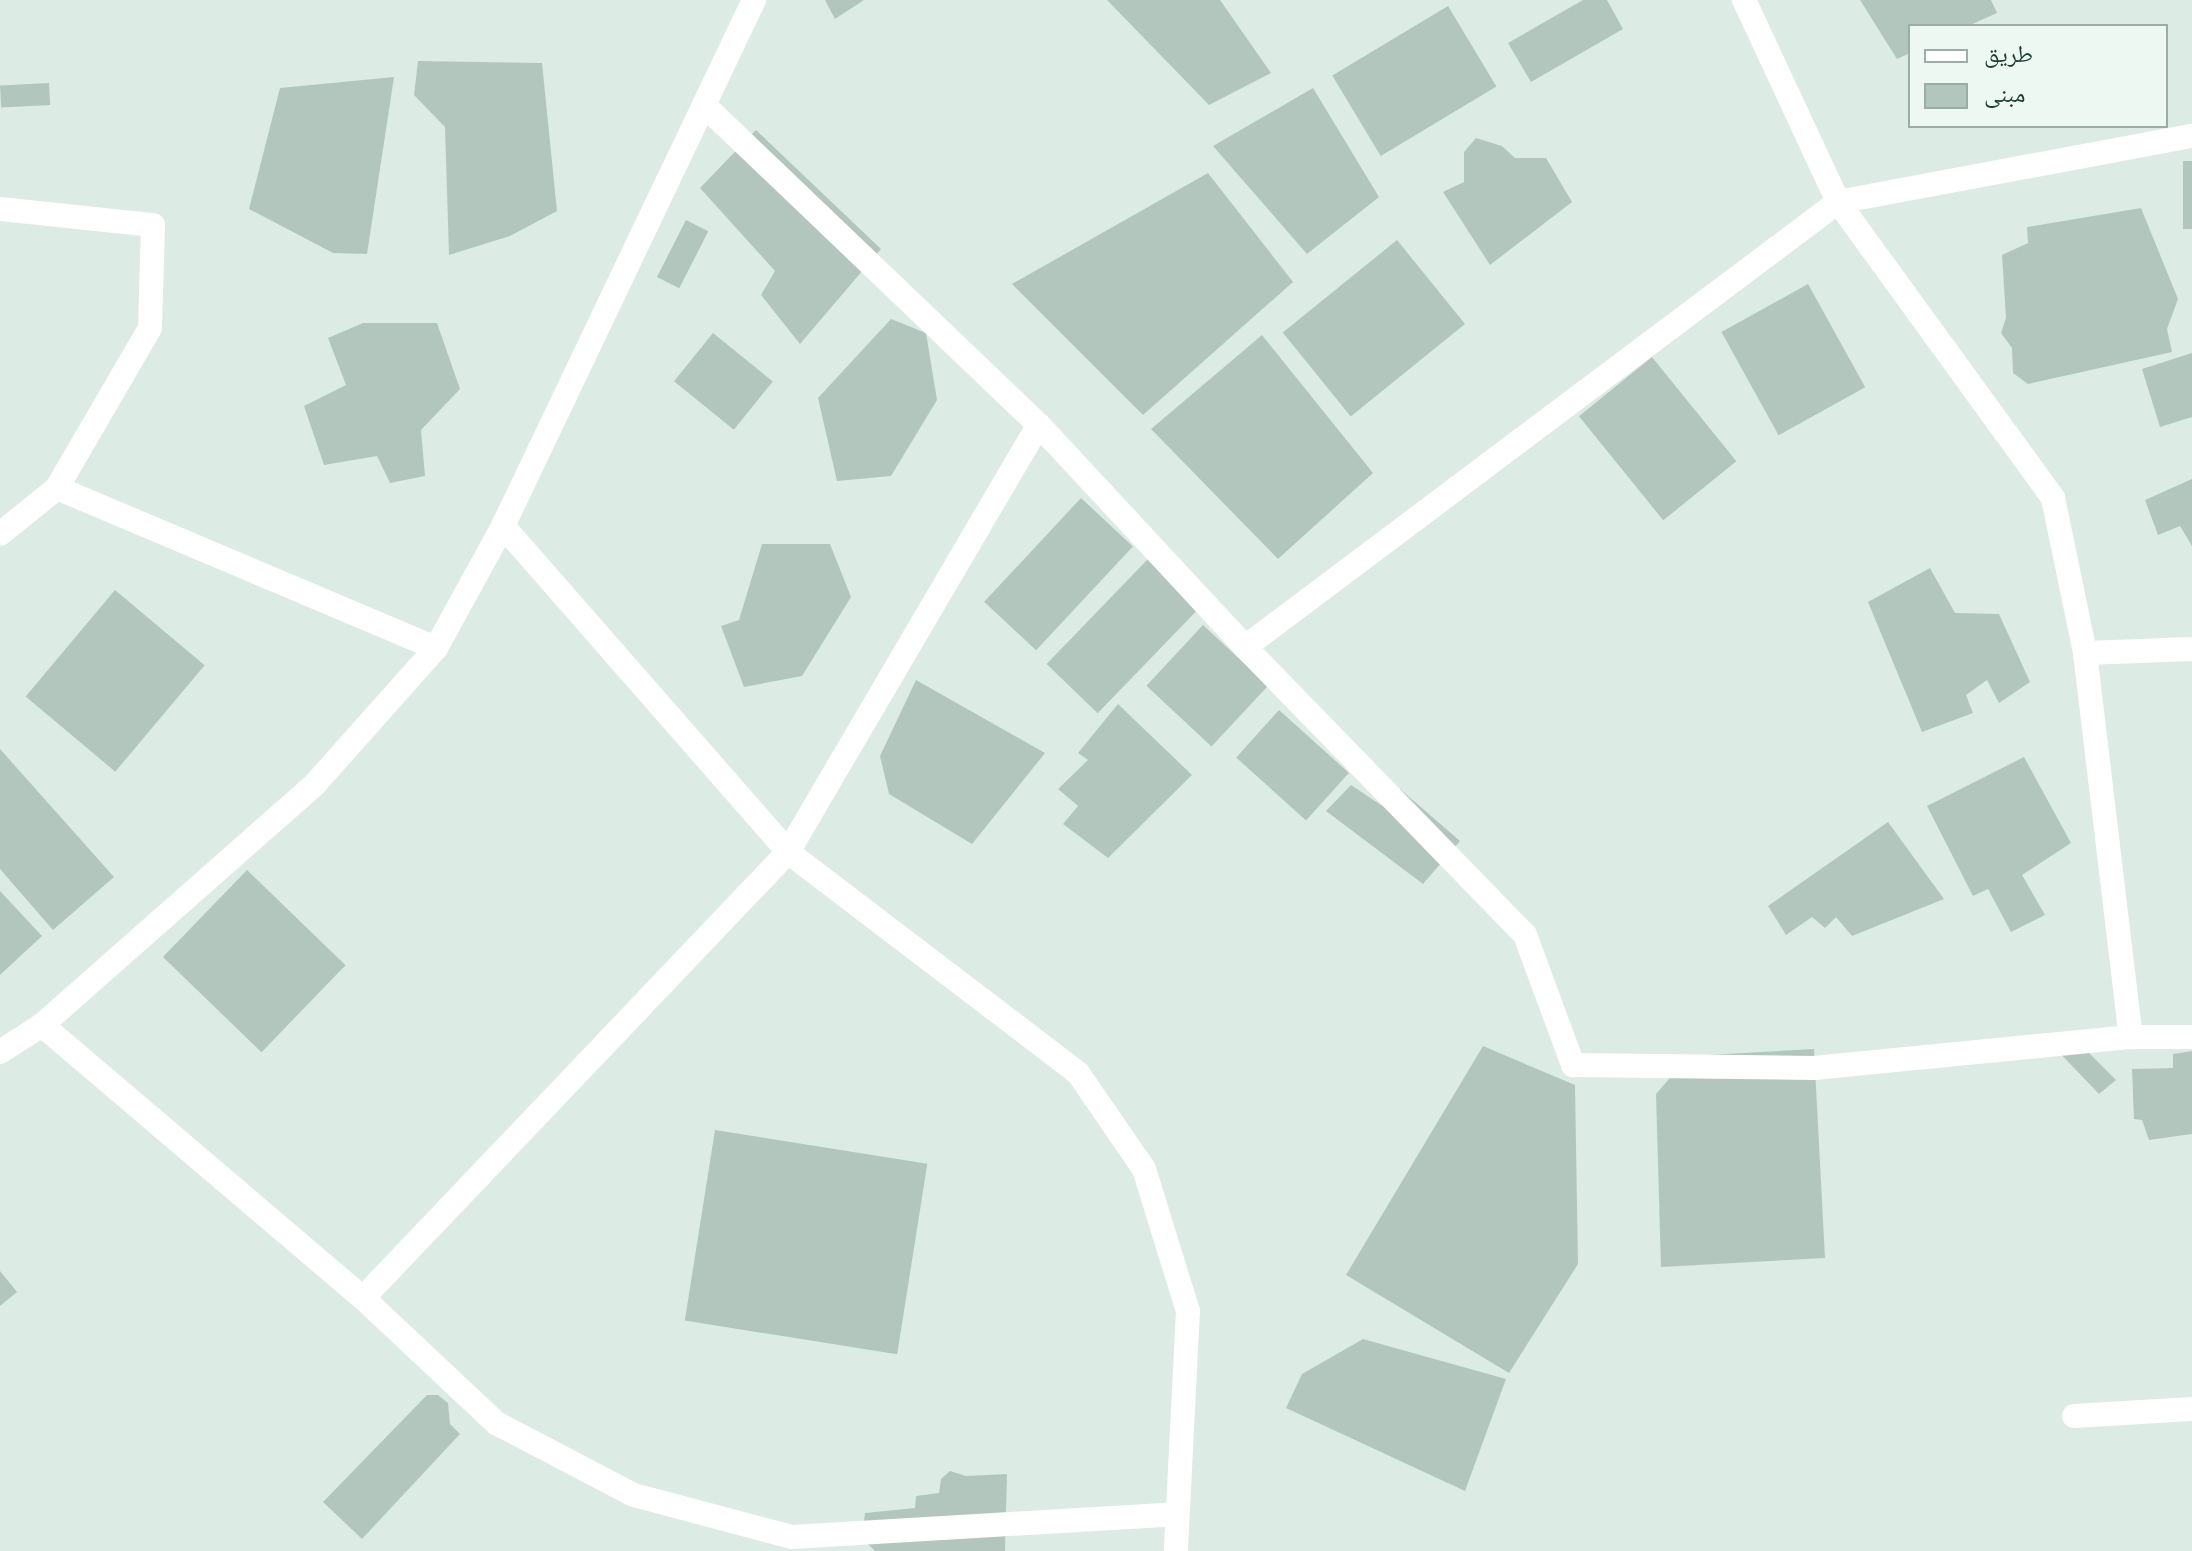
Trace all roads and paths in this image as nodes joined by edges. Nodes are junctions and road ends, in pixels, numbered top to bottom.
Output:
1 (754, 0) edge
2 (1744, 0) edge
3 (704, 105) junction
4 (2192, 136) edge
5 (1838, 202) junction
6 (0, 209) edge
7 (1039, 425) junction
8 (57, 488) junction
9 (503, 526) junction
10 (0, 534) edge
11 (1245, 647) junction
12 (436, 648) junction
13 (2192, 649) edge
14 (2085, 653) junction
15 (788, 852) junction
16 (42, 1025) junction
17 (2131, 1037) junction
18 (2192, 1037) edge
19 (0, 1052) edge
20 (363, 1298) junction
21 (2192, 1409) edge
22 (2074, 1416) dead end
23 (1175, 1514) junction
24 (1176, 1551) edge

1 - 3 street
2 - 5 street
3 - 7 street
3 - 9 street
4 - 5 street
5 - 11 street
5 - 14 street
6 - 8 street
7 - 11 street
7 - 15 street
8 - 10 street
8 - 12 street
9 - 12 street
9 - 15 street
11 - 17 street
12 - 16 street
13 - 14 street
14 - 17 street
15 - 20 street
15 - 23 street
16 - 19 street
16 - 20 street
17 - 18 street
20 - 23 street
21 - 22 street
23 - 24 street

